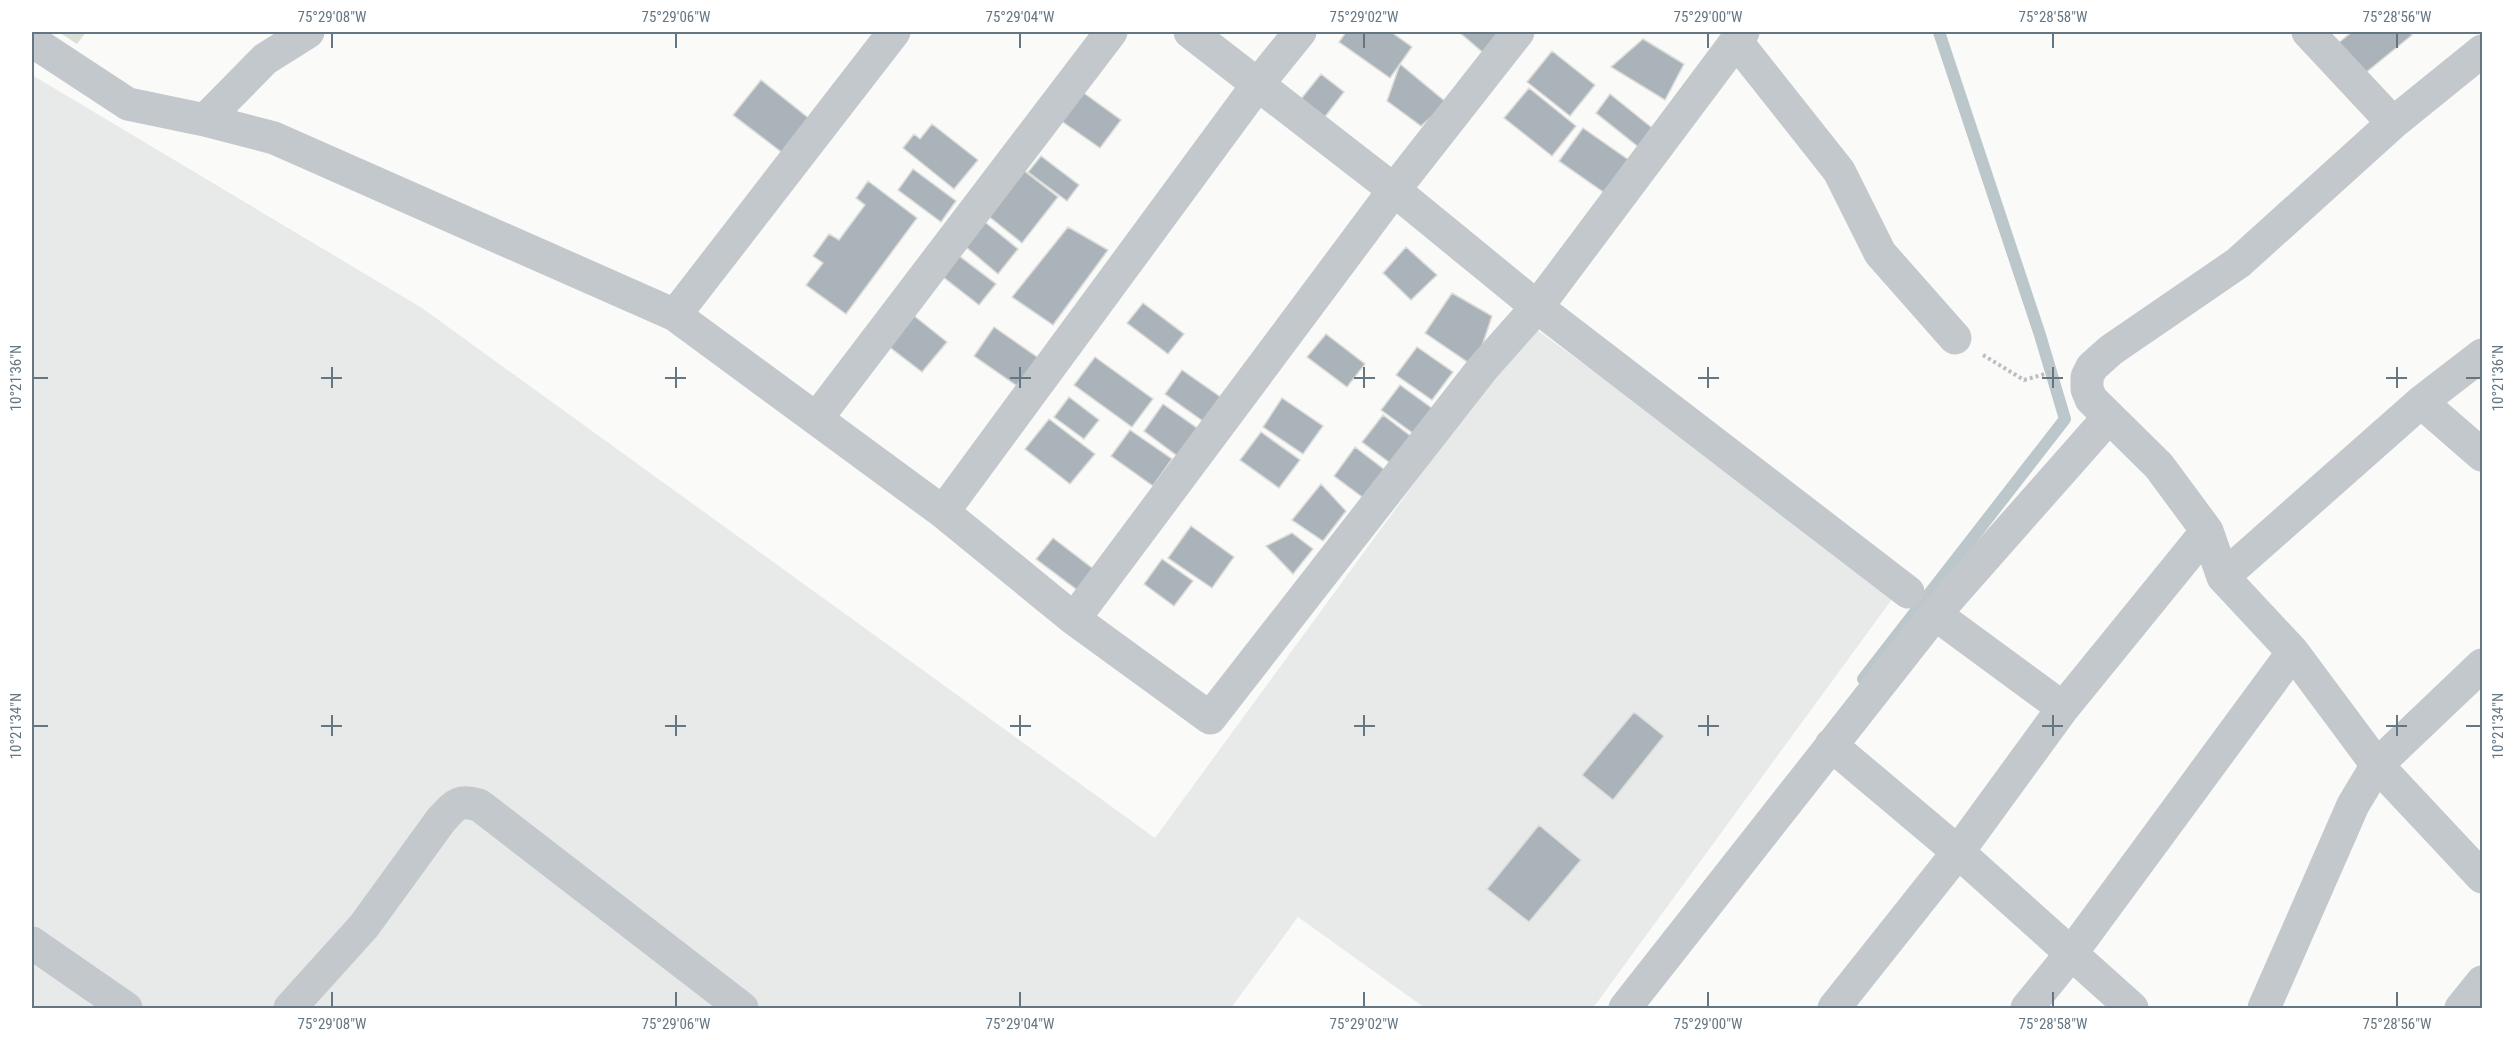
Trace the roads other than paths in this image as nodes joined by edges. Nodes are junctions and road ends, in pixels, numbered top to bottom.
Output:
1 (308, 32) edge
2 (894, 32) edge
3 (1111, 32) edge
4 (1190, 32) edge
5 (1300, 32) edge
6 (1518, 32) edge
7 (2308, 32) edge
8 (1740, 36) edge
9 (32, 40) edge
10 (2482, 51) edge
11 (1258, 84) junction
12 (205, 120) junction
13 (2393, 123) junction
14 (1394, 190) junction
15 (1537, 307) junction
16 (675, 315) junction
17 (1955, 338) road end
18 (2482, 355) edge
19 (2421, 402) junction
20 (2109, 417) junction
21 (817, 418) junction
22 (2482, 455) edge
23 (944, 513) junction
24 (2207, 531) junction
25 (2223, 577) junction
26 (1908, 592) dead end
27 (1935, 614) junction
28 (1074, 619) junction
29 (2293, 652) junction
30 (2482, 665) edge
31 (2063, 708) junction
32 (1831, 745) junction
33 (2376, 765) junction
34 (1958, 852) junction
35 (2482, 877) edge
36 (32, 943) edge
37 (2070, 955) junction
38 (2482, 982) edge
39 (126, 1008) edge
40 (290, 1008) edge
41 (742, 1008) edge
42 (1624, 1008) edge
43 (1834, 1008) edge
44 (2027, 1008) edge
45 (2132, 1008) edge
46 (2264, 1008) edge
47 (2461, 1008) edge

1 - 12 street
2 - 16 street
3 - 21 street
4 - 11 street
5 - 11 street
6 - 14 street
7 - 13 street
8 - 15 street
8 - 17 street
9 - 12 street
10 - 13 street
11 - 14 street
11 - 23 street
12 - 16 street
13 - 20 street
14 - 15 street
14 - 28 street
15 - 26 street
15 - 28 street
16 - 21 street
18 - 19 street
19 - 22 street
19 - 25 street
20 - 24 street
20 - 27 street
21 - 23 street
23 - 28 street
24 - 25 street
24 - 31 street
25 - 29 street
27 - 31 street
27 - 32 street
29 - 33 street
29 - 37 street
30 - 33 street
31 - 34 street
32 - 34 street
32 - 42 street
33 - 35 street
33 - 46 street
34 - 37 street
34 - 43 street
36 - 39 street
37 - 44 street
37 - 45 street
38 - 47 street
40 - 41 street

